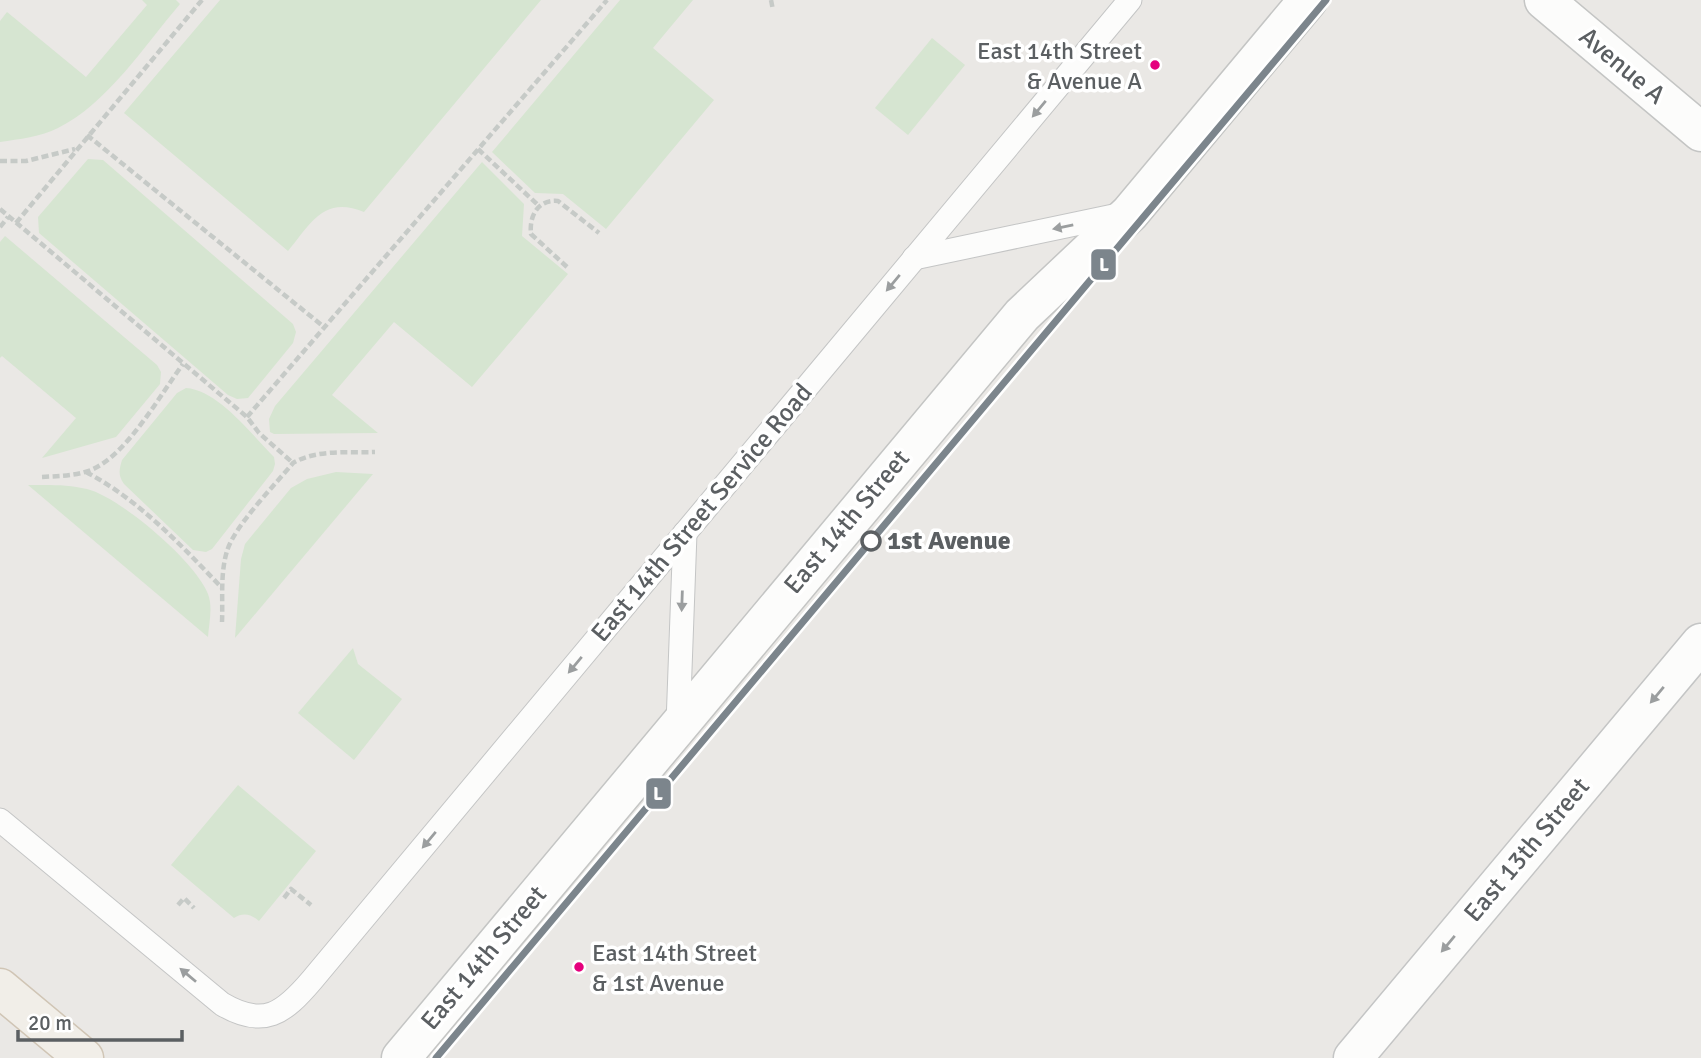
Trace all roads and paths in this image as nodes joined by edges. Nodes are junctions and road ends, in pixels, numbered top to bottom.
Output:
1 (607, 0) edge
2 (771, 0) edge
3 (1130, 0) edge
4 (1308, 0) edge
5 (1544, 0) edge
6 (198, 1) edge
7 (773, 10) dead end
8 (1701, 132) edge
9 (87, 135) junction
10 (76, 148) junction
11 (478, 149) junction
12 (0, 161) edge
13 (539, 206) junction
14 (0, 209) edge
15 (1130, 213) junction
16 (8, 217) junction
17 (16, 223) junction
18 (0, 227) edge
19 (599, 233) dead end
20 (914, 258) junction
21 (567, 267) dead end
22 (324, 327) junction
23 (183, 363) junction
24 (247, 417) junction
25 (375, 452) dead end
26 (293, 463) junction
27 (85, 472) junction
28 (42, 477) dead end
29 (685, 533) junction
30 (223, 589) junction
31 (222, 622) dead end
32 (1701, 643) edge
33 (678, 724) junction
34 (0, 820) edge
35 (284, 898) dead end
36 (178, 905) dead end
37 (311, 905) dead end
38 (194, 908) dead end
39 (0, 988) edge
40 (83, 1058) edge
41 (401, 1058) edge
42 (1353, 1058) edge

1 - 11 path
2 - 7 path
3 -> 20 lane, East 14th Street Service Road
4 - 15 main road, East 14th Street
5 - 8 main road, Avenue A
6 - 9 path
9 - 10 path
9 - 22 path
10 - 12 path
10 - 17 path
11 - 13 path
11 - 22 path
13 - 19 path
13 - 21 path
14 - 16 path
15 -> 20 lane
15 - 33 main road, East 14th Street
16 - 17 path
16 - 18 path
17 - 23 path
20 -> 29 lane, East 14th Street Service Road
22 - 24 path
23 - 24 path
23 - 27 path
24 - 26 path
25 - 26 path
26 - 30 path
27 - 28 path
27 - 30 path
29 -> 33 lane
29 -> 34 lane, East 14th Street Service Road
30 - 31 path
32 -> 42 main road, East 13th Street
33 - 41 main road, East 14th Street
35 - 37 path
36 - 38 path
39 - 40 main road

